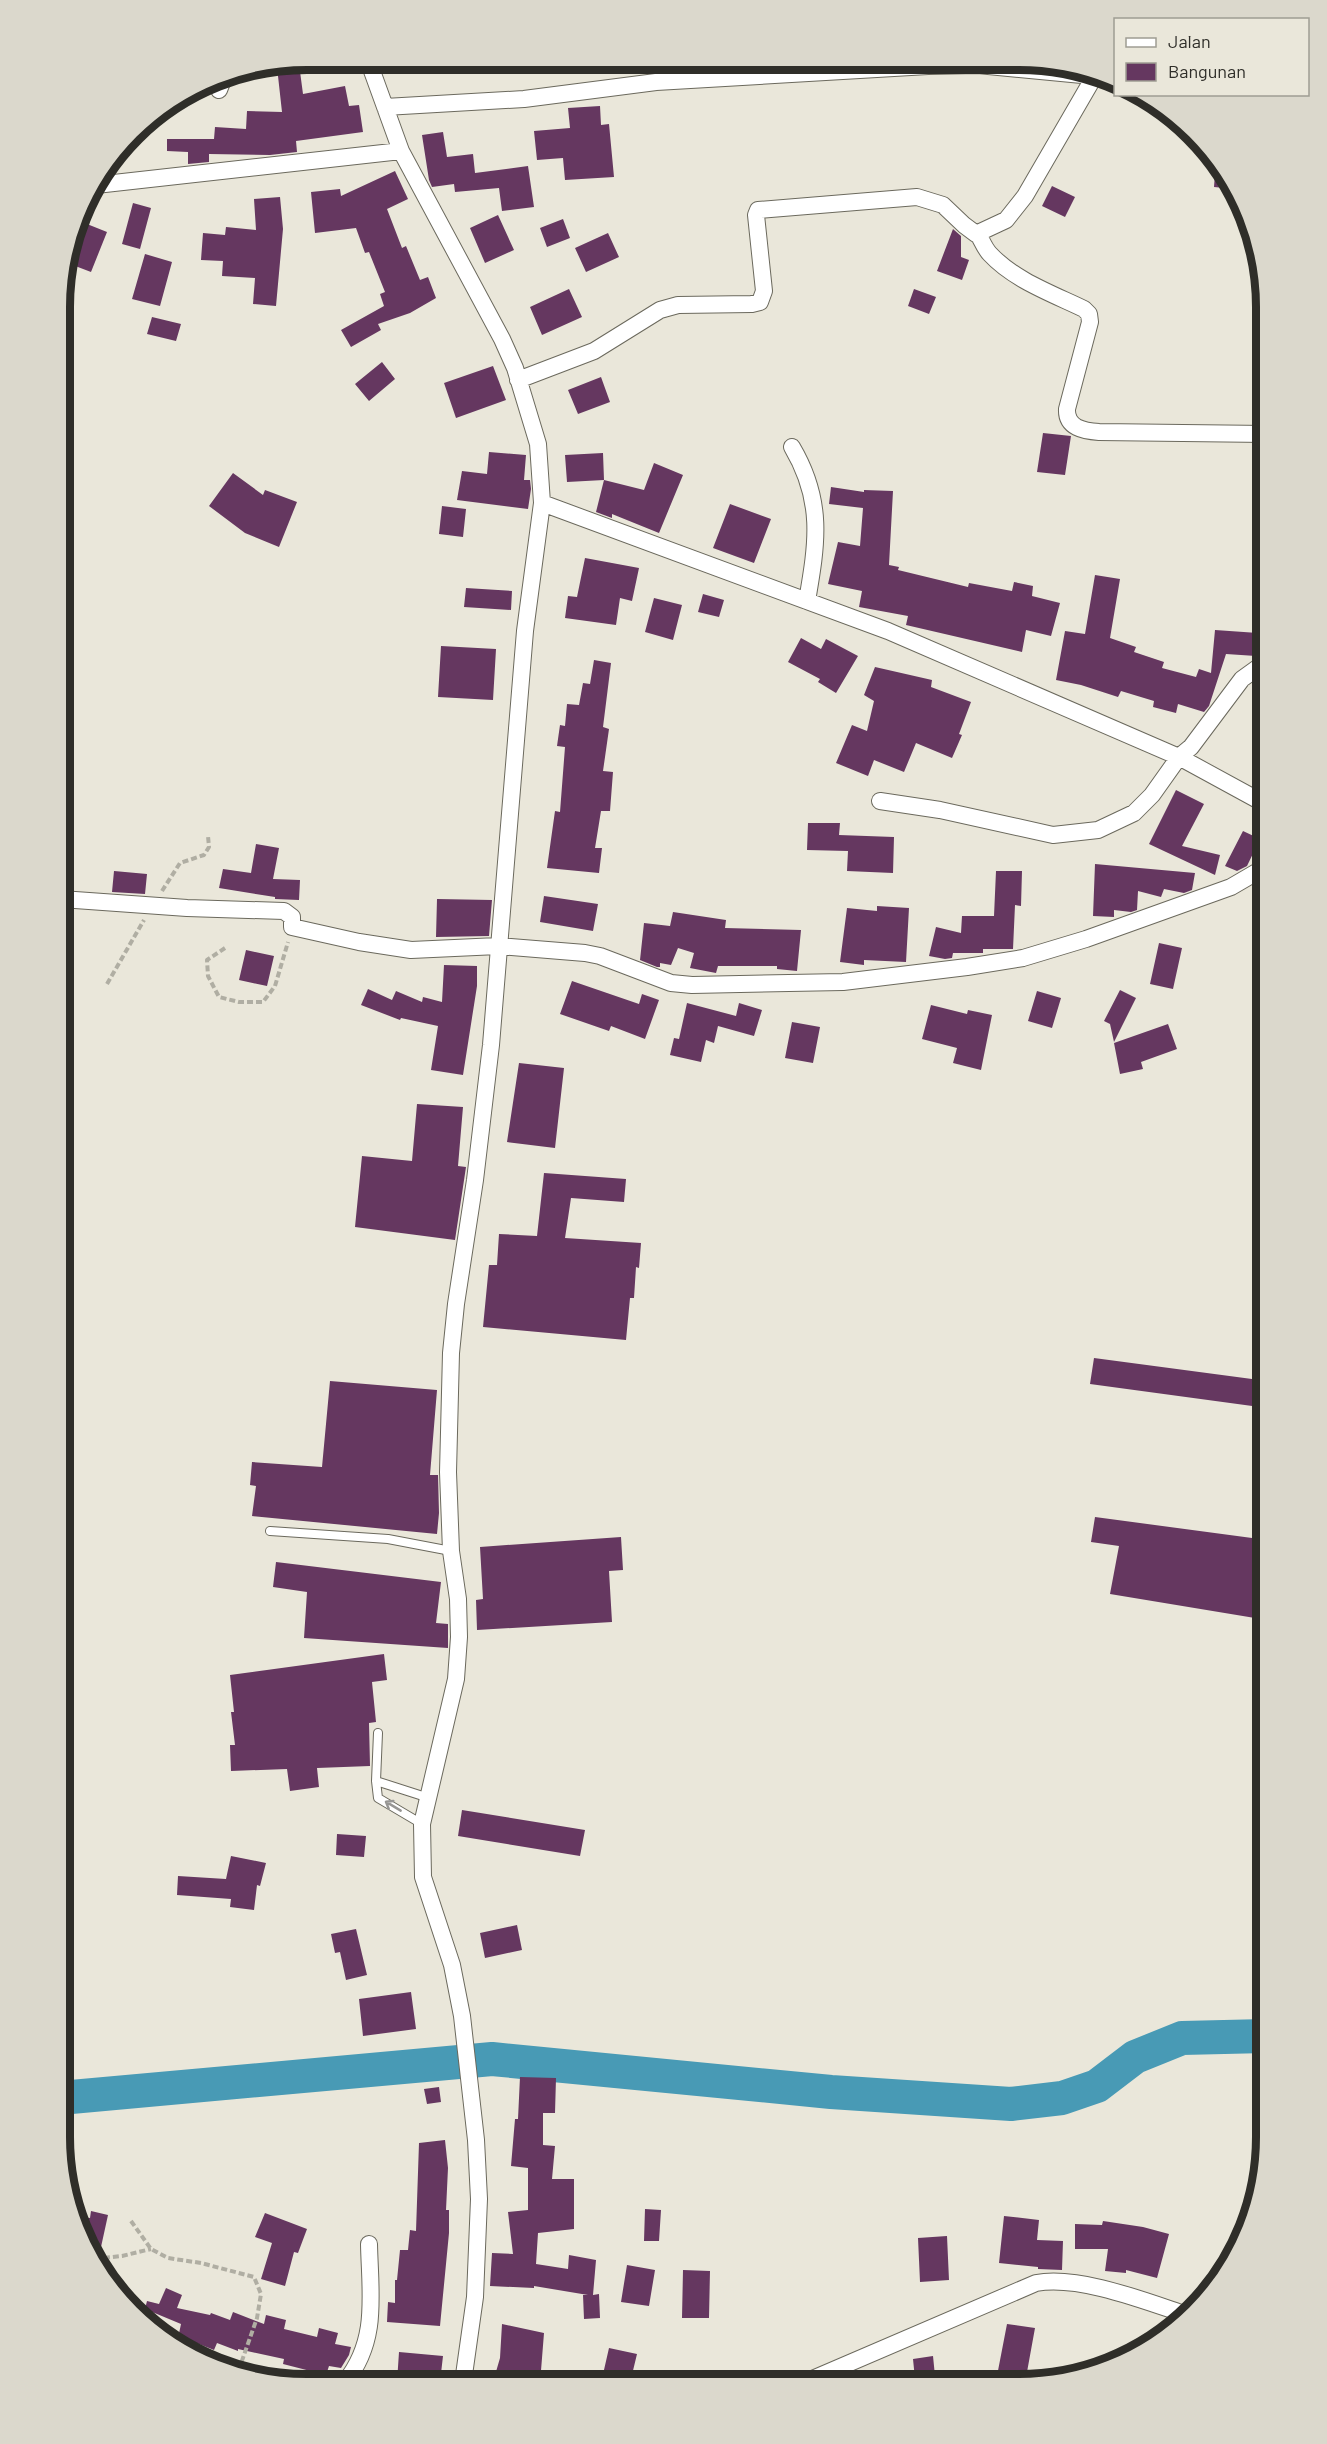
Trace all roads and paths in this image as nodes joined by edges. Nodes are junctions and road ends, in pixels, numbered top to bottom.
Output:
1 (372, 70) edge
2 (860, 70) edge
3 (1095, 83) edge
4 (385, 107) junction
5 (401, 151) junction
6 (105, 184) edge
7 (978, 234) junction
8 (518, 380) junction
9 (1256, 434) edge
10 (792, 447) dead end
11 (542, 503) junction
12 (807, 601) junction
13 (1256, 669) edge
14 (1179, 757) junction
15 (1256, 799) edge
16 (880, 801) dead end
17 (1256, 872) edge
18 (70, 901) edge
19 (292, 927) junction
20 (498, 946) junction
21 (225, 948) dead end
22 (270, 1531) dead end
23 (451, 1551) junction
24 (378, 1733) dead end
25 (376, 1781) junction
26 (429, 1798) junction
27 (422, 1824) junction
28 (131, 2221) dead end
29 (369, 2244) dead end
30 (151, 2249) junction
31 (104, 2258) edge
32 (1179, 2312) edge
33 (241, 2364) edge
34 (352, 2373) edge
35 (464, 2373) edge
36 (826, 2373) edge

1 - 4 street
2 - 4 street
3 - 7 street
4 - 5 street
5 - 6 street
5 - 8 street
7 - 8 street
7 - 9 street
8 - 11 street
10 - 12 street
11 - 12 street
11 - 20 street
12 - 14 street
13 - 14 street
14 - 15 street
14 - 16 street
17 - 20 street
18 - 19 street
19 - 20 street
19 - 21 path
20 - 23 street
22 - 23 lane
23 - 26 street
24 - 25 lane
25 - 26 lane
27 -> 25 lane
26 - 27 street
27 - 35 street
28 - 30 path
29 - 34 street
30 - 31 path
30 - 33 path
32 - 36 street

